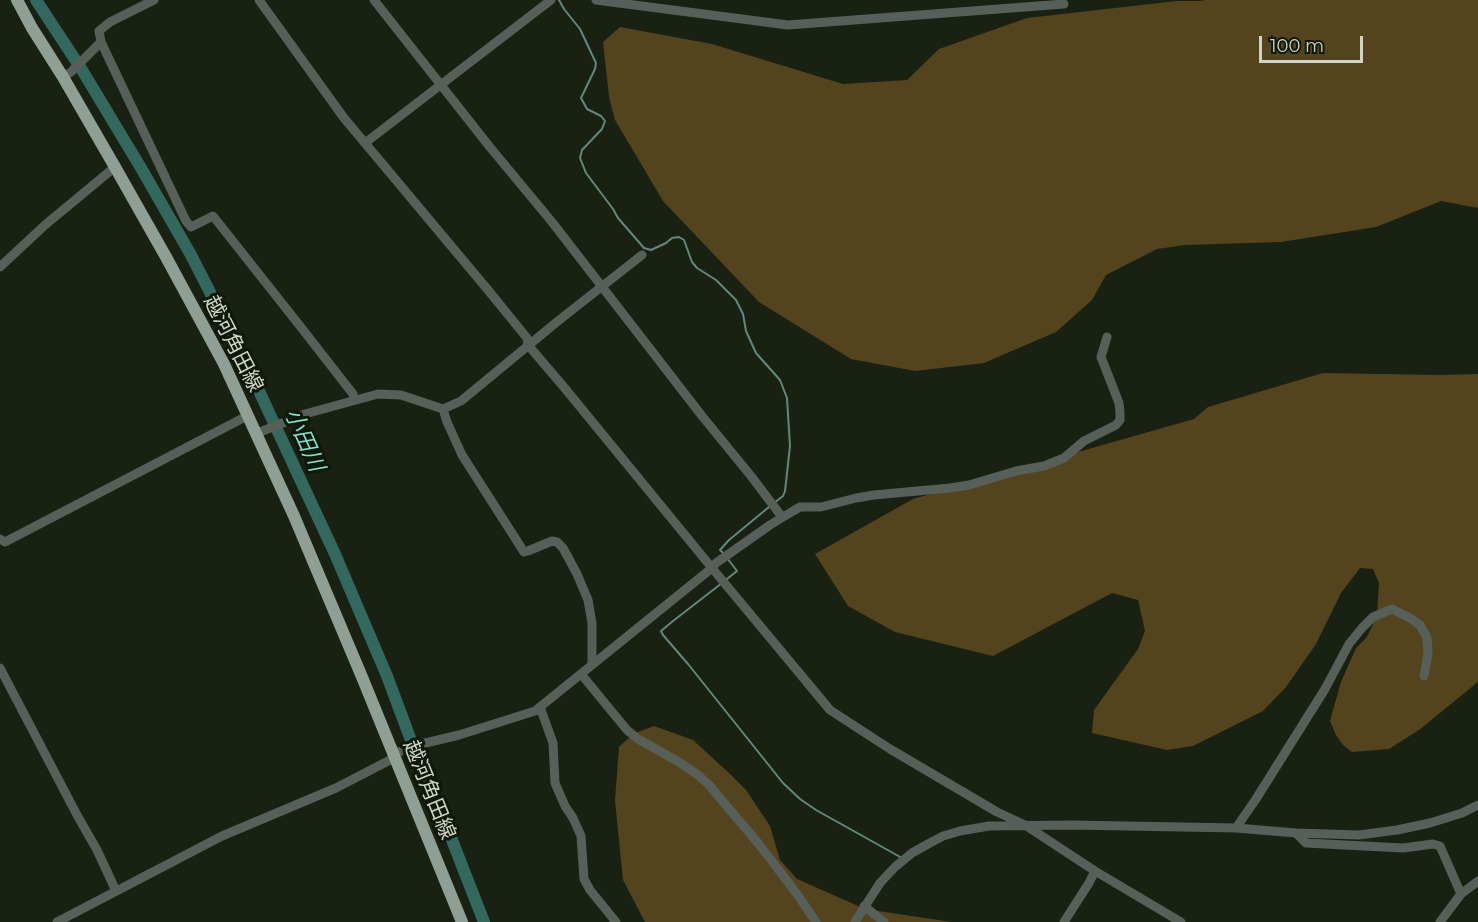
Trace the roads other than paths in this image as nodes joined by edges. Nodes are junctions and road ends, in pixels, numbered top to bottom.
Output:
1 (17, 0) edge
2 (154, 0) edge
3 (259, 0) edge
4 (374, 0) edge
5 (551, 0) edge
6 (597, 0) edge
7 (1064, 4) dead end
8 (101, 42) junction
9 (67, 74) junction
10 (441, 84) junction
11 (365, 143) junction
12 (115, 167) junction
13 (642, 255) dead end
14 (0, 267) edge
15 (601, 286) junction
16 (1107, 337) dead end
17 (528, 345) junction
18 (354, 400) junction
19 (443, 409) junction
20 (247, 416) junction
21 (255, 434) junction
22 (782, 517) junction
23 (0, 539) edge
24 (712, 568) junction
25 (592, 665) junction
26 (0, 668) edge
27 (580, 674) junction
28 (1425, 676) dead end
29 (540, 707) junction
30 (394, 756) junction
31 (1478, 805) edge
32 (1025, 825) junction
33 (1236, 828) junction
34 (1296, 833) junction
35 (1095, 871) junction
36 (1478, 881) edge
37 (116, 891) junction
38 (1461, 894) junction
39 (864, 906) junction
40 (57, 922) edge
41 (462, 922) edge
42 (616, 922) edge
43 (816, 922) edge
44 (855, 922) edge
45 (884, 922) edge
46 (1065, 922) edge
47 (1181, 922) edge
48 (1440, 922) edge

1 - 9 main road, 越河角田線
2 - 8 street
3 - 11 street
4 - 10 street
5 - 10 street
6 - 7 street
8 - 9 street
8 - 18 street
9 - 12 main road, 越河角田線
10 - 11 street
10 - 15 street
11 - 17 street
12 - 14 street
12 - 20 main road, 越河角田線
13 - 15 street
15 - 17 street
15 - 22 street
16 - 22 street
17 - 19 street
17 - 24 street
18 - 19 street
18 - 21 street
19 - 25 street
20 - 21 main road, 越河角田線
20 - 23 street
21 - 30 main road, 越河角田線
22 - 24 street
24 - 25 street
24 - 32 street
25 - 27 street
26 - 37 street
27 - 29 street
27 - 43 street
28 - 33 street
29 - 30 street
29 - 42 street
30 - 37 street
30 - 41 main road, 越河角田線
31 - 34 street
32 - 33 street
32 - 35 street
32 - 39 street
33 - 34 street
34 - 38 street
35 - 46 street
35 - 47 street
36 - 38 street
37 - 40 street
38 - 48 street
39 - 44 street
39 - 45 street

